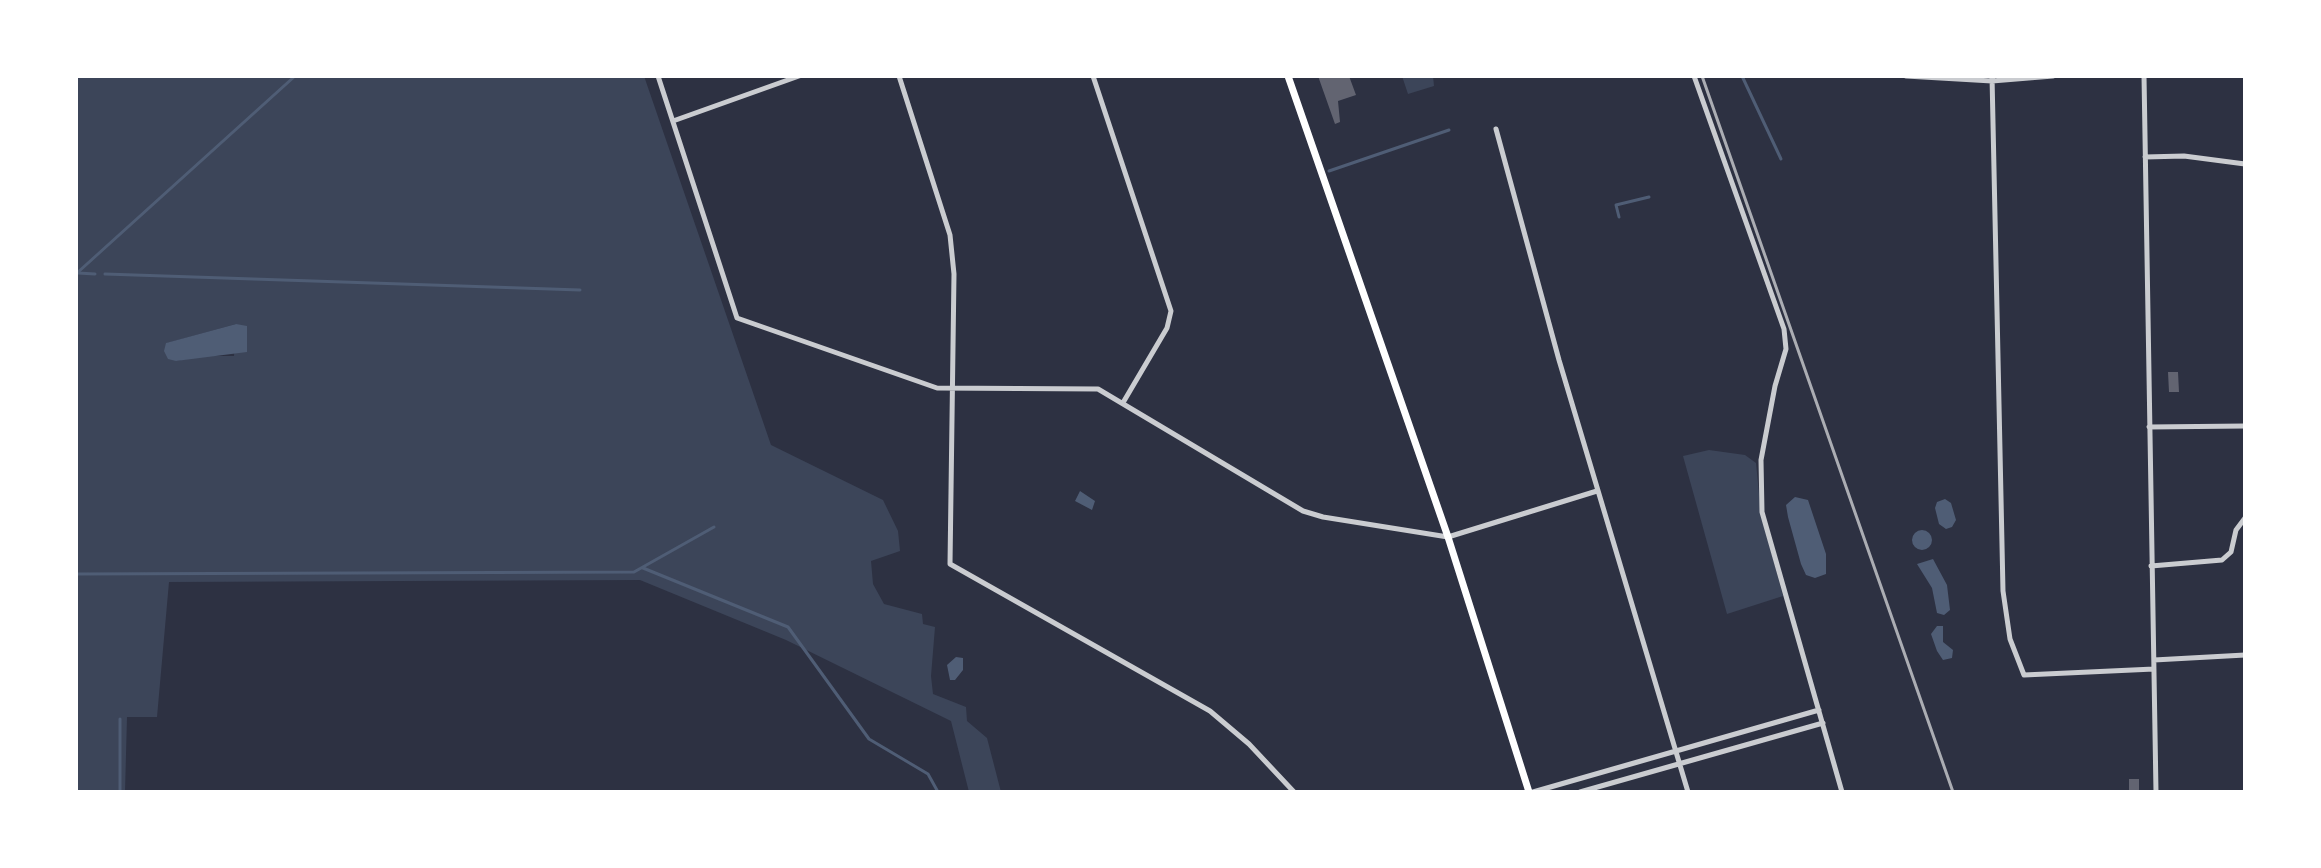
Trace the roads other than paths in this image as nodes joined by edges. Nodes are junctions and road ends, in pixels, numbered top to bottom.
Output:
1 (658, 76) edge
2 (799, 76) edge
3 (899, 76) edge
4 (1093, 76) edge
5 (1288, 76) edge
6 (1694, 76) edge
7 (1906, 76) edge
8 (2053, 76) edge
9 (2144, 76) edge
10 (1992, 78) edge
11 (673, 121) junction
12 (1496, 129) dead end
13 (2145, 157) junction
14 (2245, 164) edge
15 (954, 390) junction
16 (1124, 401) junction
17 (2245, 426) edge
18 (2149, 427) junction
19 (1597, 491) junction
20 (2245, 518) edge
21 (1448, 537) junction
22 (2151, 566) junction
23 (2245, 655) edge
24 (2154, 660) junction
25 (2154, 669) junction
26 (1819, 710) junction
27 (1823, 723) junction
28 (1676, 751) junction
29 (1680, 763) junction
30 (1294, 792) edge
31 (1531, 792) edge
32 (1580, 792) edge
33 (1688, 792) edge
34 (1842, 792) edge
35 (2156, 792) edge

1 - 11 street
2 - 11 street
3 - 15 street
4 - 16 street
5 - 21 main road
6 - 26 street
7 - 10 street
8 - 10 street
9 - 13 street
10 - 25 street
11 - 15 street
12 - 19 street
13 - 14 street
13 - 18 street
15 - 16 street
15 - 30 street
16 - 21 street
17 - 18 street
18 - 22 street
19 - 21 street
19 - 28 street
20 - 22 street
21 - 31 main road
22 - 24 street
23 - 24 street
24 - 25 street
25 - 35 street
26 - 27 street
26 - 28 street
27 - 29 street
27 - 34 street
28 - 29 street
28 - 31 street
29 - 32 street
29 - 33 street

